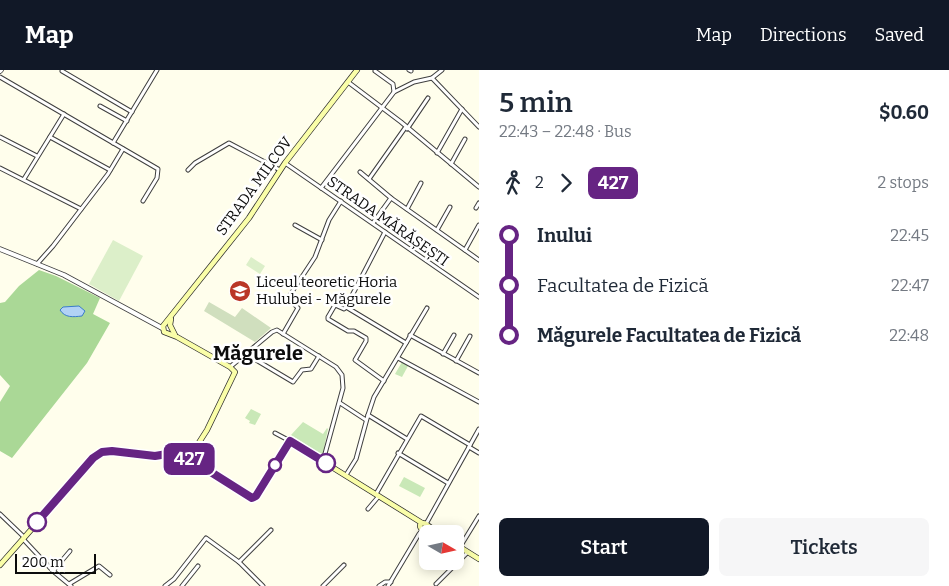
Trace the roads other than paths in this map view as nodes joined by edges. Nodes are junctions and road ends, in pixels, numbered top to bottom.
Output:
1 (157, 70) edge
2 (357, 70) edge
3 (442, 70) edge
4 (62, 71) edge
5 (375, 71) edge
6 (0, 77) edge
7 (432, 78) junction
8 (348, 82) junction
9 (394, 92) junction
10 (428, 98) dead end
11 (100, 106) dead end
12 (382, 108) junction
13 (462, 109) junction
14 (132, 112) junction
15 (64, 114) junction
16 (127, 121) junction
17 (479, 127) edge
18 (406, 128) junction
19 (0, 137) edge
20 (50, 137) junction
21 (465, 139) dead end
22 (113, 143) junction
23 (123, 149) junction
24 (129, 152) junction
25 (437, 153) junction
26 (121, 154) junction
27 (37, 156) junction
28 (285, 163) junction
29 (451, 164) junction
30 (0, 168) edge
31 (110, 170) junction
32 (188, 170) dead end
33 (280, 170) junction
34 (360, 172) dead end
35 (24, 179) junction
36 (370, 179) junction
37 (422, 183) dead end
38 (479, 187) edge
39 (321, 188) junction
40 (391, 198) junction
41 (341, 201) junction
42 (143, 202) dead end
43 (479, 202) edge
44 (450, 207) dead end
45 (476, 208) dead end
46 (81, 209) junction
47 (407, 209) junction
48 (373, 224) junction
49 (295, 225) dead end
50 (479, 226) edge
51 (437, 230) junction
52 (385, 232) junction
53 (322, 240) junction
54 (0, 249) edge
55 (465, 250) junction
56 (479, 260) edge
57 (37, 264) junction
58 (479, 297) edge
59 (346, 307) junction
60 (427, 308) dead end
61 (167, 328) junction
62 (283, 334) junction
63 (410, 335) junction
64 (454, 335) dead end
65 (470, 336) dead end
66 (406, 343) junction
67 (246, 354) junction
68 (443, 354) junction
69 (320, 356) junction
70 (398, 358) junction
71 (456, 361) junction
72 (230, 367) junction
73 (479, 373) edge
74 (384, 381) junction
75 (479, 402) edge
76 (340, 403) junction
77 (368, 415) junction
78 (366, 420) junction
79 (479, 430) edge
80 (275, 433) dead end
81 (407, 439) junction
82 (200, 441) junction
83 (290, 441) junction
84 (470, 446) junction
85 (189, 447) junction
86 (182, 448) junction
87 (173, 453) junction
88 (398, 453) junction
89 (479, 453) edge
90 (189, 457) junction
91 (323, 461) junction
92 (346, 475) junction
93 (448, 483) junction
94 (378, 495) junction
95 (368, 509) dead end
96 (0, 514) edge
97 (479, 516) edge
98 (423, 525) joint
99 (271, 530) dead end
100 (419, 534) edge
101 (464, 536) edge
102 (23, 538) junction
103 (464, 549) edge
104 (70, 551) dead end
105 (468, 552) junction
106 (479, 559) edge
107 (239, 562) junction
108 (344, 564) dead end
109 (0, 565) edge
110 (198, 566) dead end
111 (53, 571) junction
112 (110, 575) dead end
113 (174, 579) junction
114 (391, 582) junction
115 (436, 584) dead end
116 (70, 585) edge
117 (165, 586) edge
118 (182, 586) edge
119 (264, 586) edge
120 (323, 586) edge
121 (379, 586) edge
122 (388, 586) edge

1 - 14 street
2 - 8 main road, STRADA MILCOV
3 - 7 street
4 - 14 street
5 - 9 street
6 - 15 street
7 - 9 street
7 - 13 street
8 - 12 street
8 - 28 main road, STRADA MILCOV
9 - 12 street
10 - 18 street
11 - 16 street
12 - 18 street
12 - 39 street
13 - 17 street
13 - 25 street
14 - 16 street
15 - 20 street
15 - 22 street
16 - 22 street
18 - 25 street
18 - 36 street
19 - 27 street
20 - 27 street
20 - 31 street
21 - 29 street
22 - 23 street
23 - 24 street
23 - 26 street
24 - 26 street
24 - 42 street
25 - 29 street
26 - 31 street
27 - 35 street
28 - 33 main road, STRADA MILCOV
28 - 39 street, STRADA MĂRĂȘEȘTI
29 - 38 street
30 - 35 street
31 - 46 street
32 - 33 street
33 - 61 main road, STRADA MILCOV
34 - 36 street
35 - 46 street
36 - 40 street
37 - 47 street
39 - 41 street, STRADA MĂRĂȘEȘTI
40 - 47 street
40 - 48 street
41 - 48 street, STRADA MĂRĂȘEȘTI
41 - 53 street
43 - 45 street
44 - 51 street
46 - 57 street
47 - 51 street
48 - 52 street, STRADA MĂRĂȘEȘTI
49 - 53 street
50 - 55 street
51 - 55 street
52 - 58 street, STRADA MĂRĂȘEȘTI
52 - 59 street
53 - 62 street
54 - 57 street
55 - 56 street
57 - 61 street
59 - 66 street
59 - 74 street
60 - 63 street
61 - 72 main road
62 - 67 street
62 - 69 street
63 - 66 street
63 - 68 street
64 - 68 street
65 - 71 street
66 - 70 street
67 - 69 street
67 - 72 street
68 - 71 street
69 - 76 street
70 - 74 street
70 - 75 street
71 - 73 street
72 - 82 main road
74 - 77 street
76 - 78 street
76 - 91 street
77 - 78 street
77 - 81 street
78 - 92 street
79 - 84 street
80 - 83 street
81 - 84 street
81 - 88 street
82 - 85 main road
82 - 90 main road
83 - 90 main road
83 - 91 main road
84 - 89 street
84 - 93 street
85 - 86 main road
85 - 90 main road
86 - 87 main road
86 - 90 main road
87 - 90 main road
87 - 102 main road
88 - 93 street
88 - 94 street
91 - 92 main road
92 - 94 main road
93 - 98 street
94 - 95 street
94 - 98 main road
96 - 102 street
97 - 101 street
99 - 107 street
100 - 114 street
102 - 109 main road
102 - 111 street
103 - 105 main road
104 - 111 street
105 - 106 main road
105 - 115 street
107 - 113 street
107 - 119 street
108 - 120 street
110 - 118 street
111 - 116 street
112 - 116 street
113 - 117 street
113 - 118 street
114 - 121 street
114 - 122 street

